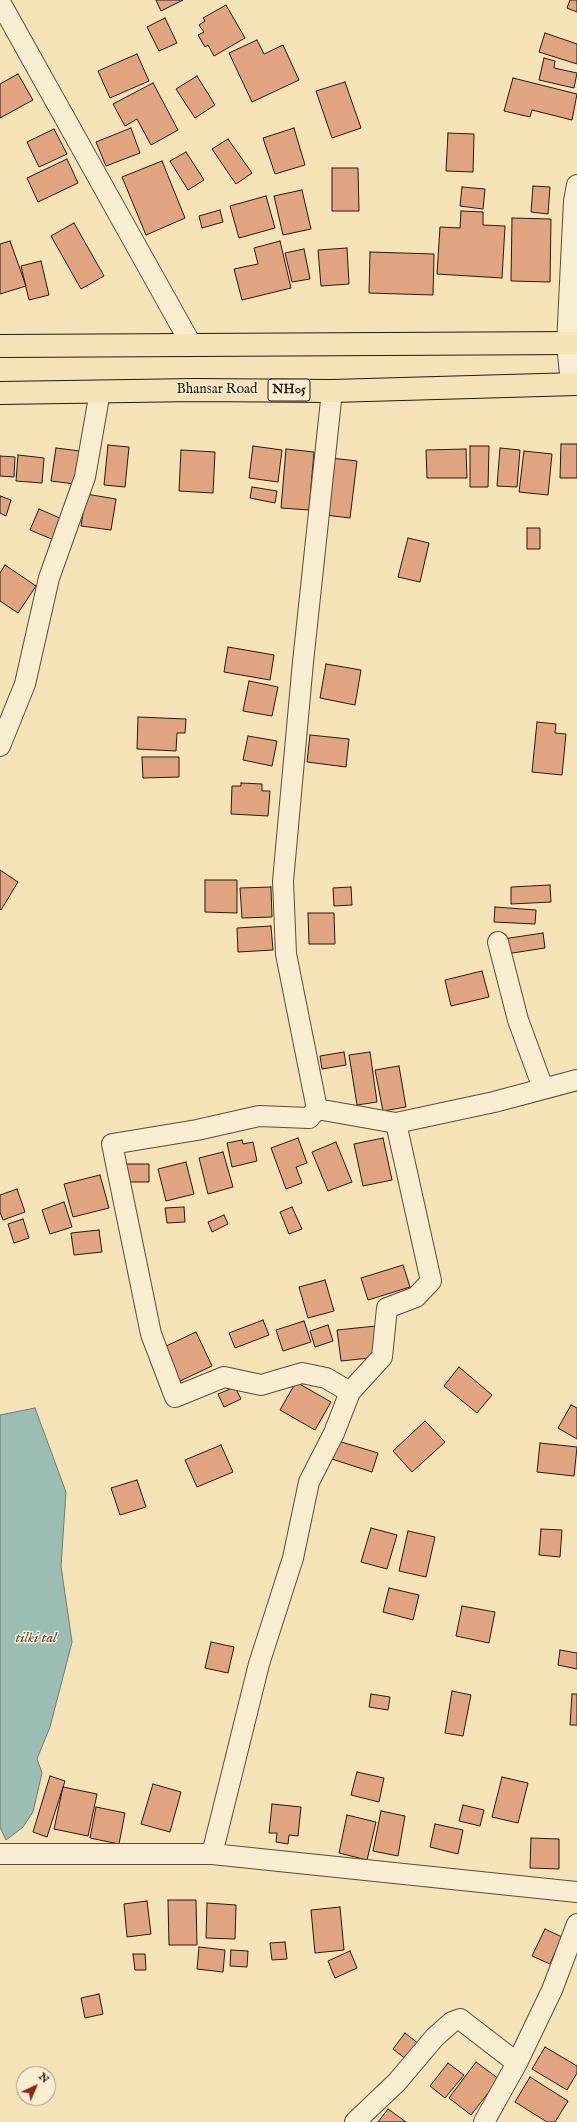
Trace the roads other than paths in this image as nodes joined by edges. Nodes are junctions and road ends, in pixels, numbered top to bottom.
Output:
1 (0, 2) edge
2 (577, 185) edge
3 (572, 343) edge
4 (192, 344) junction
5 (0, 346) edge
6 (574, 384) edge
7 (100, 391) junction
8 (332, 391) junction
9 (0, 393) edge
10 (0, 746) edge
11 (498, 942) dead end
12 (577, 1080) edge
13 (543, 1088) junction
14 (317, 1109) junction
15 (396, 1123) junction
16 (350, 1392) junction
17 (0, 1854) edge
18 (212, 1854) junction
19 (577, 1892) edge
20 (577, 1924) edge
21 (517, 2063) junction
22 (355, 2122) edge
23 (484, 2122) edge

1 - 4 street
2 - 3 street
3 - 4 highway
3 - 6 street
4 - 5 highway
6 - 8 highway, Bhansar Road / NH05
7 - 8 highway, Bhansar Road / NH05
7 - 9 highway, Bhansar Road / NH05
7 - 10 street
8 - 14 street
11 - 13 street
12 - 13 street
13 - 15 street
14 - 15 street
14 - 16 street
15 - 16 street
16 - 18 street
17 - 18 street
18 - 19 street
20 - 21 street
21 - 22 street
21 - 23 street

